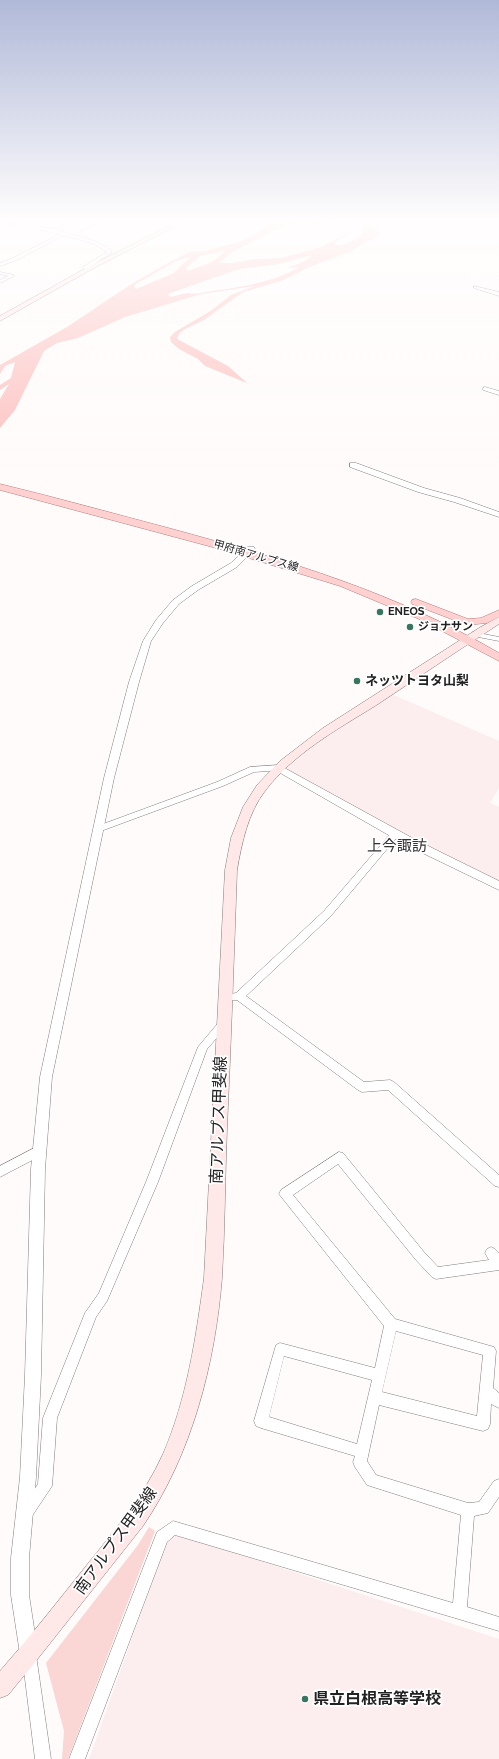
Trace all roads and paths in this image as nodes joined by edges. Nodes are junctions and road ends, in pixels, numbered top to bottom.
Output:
1 (26, 304) edge
2 (0, 319) edge
3 (485, 389) dead end
4 (499, 393) edge
5 (353, 465) dead end
6 (0, 481) edge
7 (0, 487) edge
8 (499, 515) edge
9 (204, 538) junction
10 (249, 551) junction
11 (394, 596) junction
12 (499, 613) edge
13 (499, 620) edge
14 (472, 637) junction
15 (499, 639) edge
16 (499, 648) edge
17 (499, 658) edge
18 (279, 768) junction
19 (98, 829) junction
20 (395, 834) junction
21 (499, 886) edge
22 (232, 997) junction
23 (224, 1025) junction
24 (40, 1150) junction
25 (0, 1172) edge
26 (499, 1182) edge
27 (491, 1253) dead end
28 (499, 1263) edge
29 (391, 1324) junction
30 (380, 1376) junction
31 (486, 1390) junction
32 (375, 1397) junction
33 (499, 1402) edge
34 (362, 1452) junction
35 (499, 1486) edge
36 (468, 1510) junction
37 (24, 1515) junction
38 (459, 1612) junction
39 (499, 1624) edge
40 (29, 1655) junction
41 (0, 1687) edge
42 (43, 1759) edge
43 (77, 1759) edge

1 - 2 main road
3 - 4 street
5 - 8 street
6 - 9 main road, 甲府南アルプス線
7 - 9 main road, 甲府南アルプス線
9 - 10 main road, 甲府南アルプス線
10 - 11 main road, 甲府南アルプス線
10 - 14 main road, 甲府南アルプス線
10 - 19 street
11 - 12 main road
11 - 14 main road, 甲府南アルプス線
13 - 14 main road, 南アルプス甲斐線
14 - 15 street
14 - 16 main road, 甲府南アルプス線
14 - 17 main road, 甲府南アルプス線
14 - 18 main road, 南アルプス甲斐線
18 - 19 street
18 - 20 street
18 - 22 main road, 南アルプス甲斐線
19 - 24 street
20 - 21 street
20 - 22 street
22 - 23 main road, 南アルプス甲斐線
22 - 26 street
23 - 37 street
23 - 40 main road, 南アルプス甲斐線
24 - 25 street
24 - 37 street
27 - 28 street
28 - 29 street
29 - 30 street
29 - 31 street
30 - 32 street
30 - 34 street
31 - 32 street
31 - 33 street
32 - 34 street
34 - 36 street
35 - 36 street
36 - 38 street
37 - 40 street
38 - 39 street
38 - 43 street
40 - 41 main road, 南アルプス甲斐線
40 - 42 street

